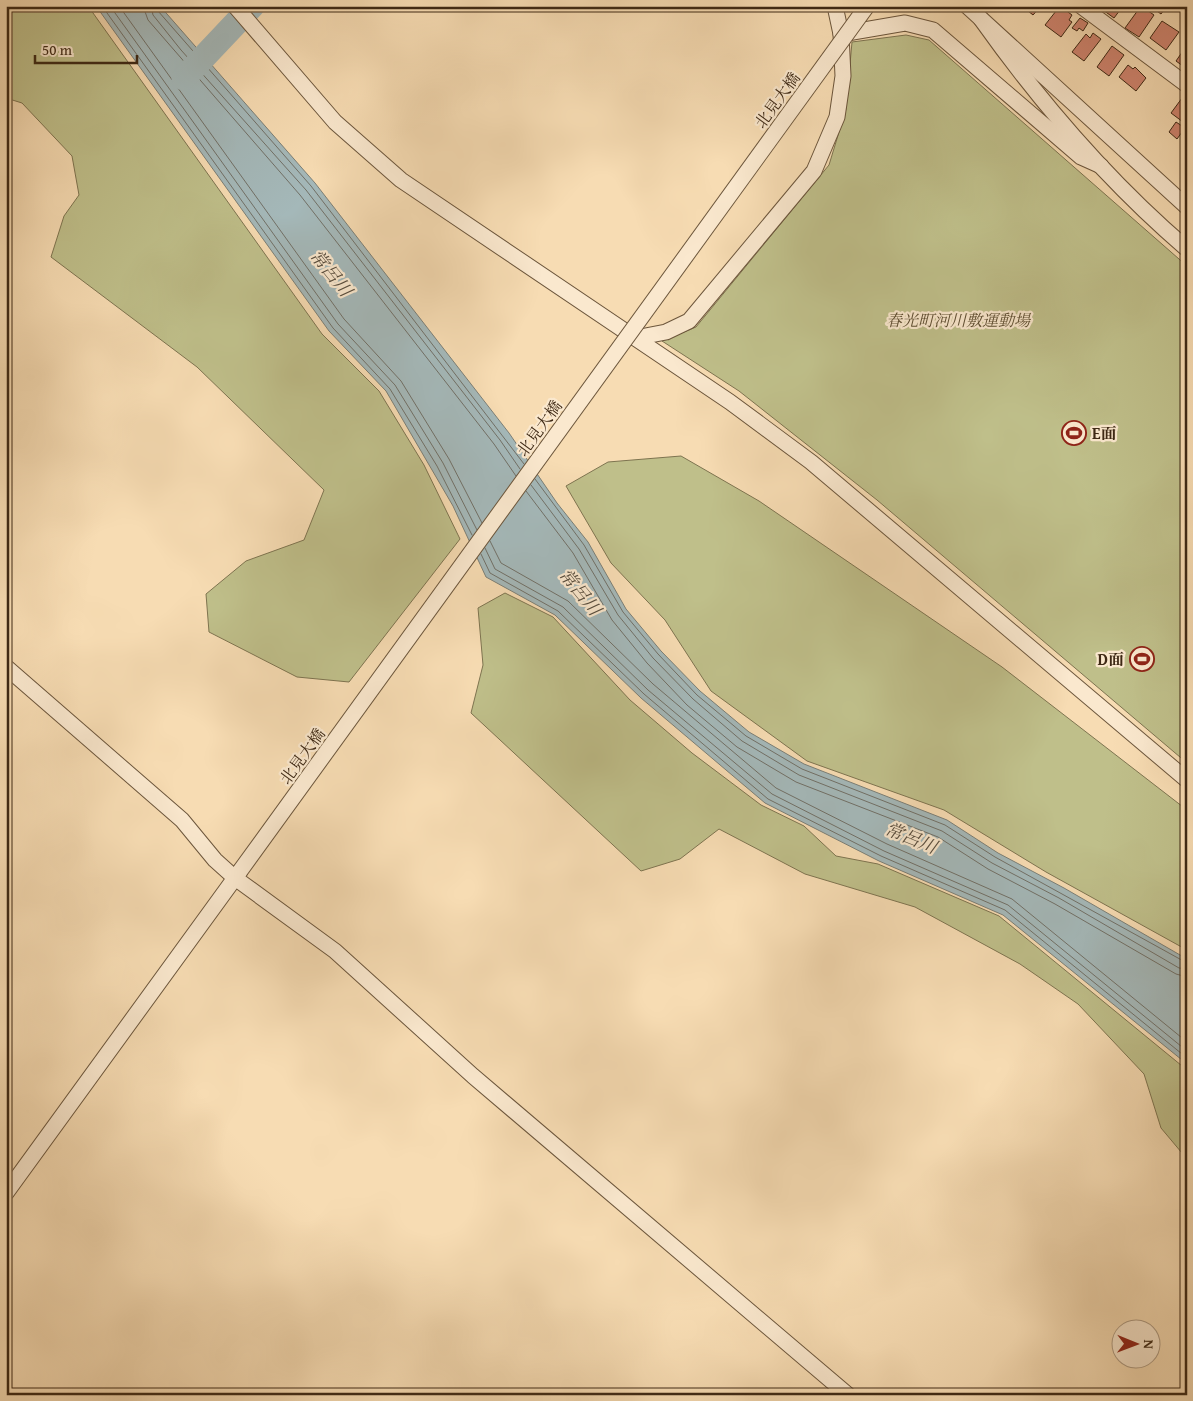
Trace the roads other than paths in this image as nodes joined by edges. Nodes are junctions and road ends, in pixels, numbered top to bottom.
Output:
1 (235, 6) edge
2 (835, 6) edge
3 (867, 6) edge
4 (966, 6) edge
5 (1081, 6) edge
6 (981, 19) junction
7 (841, 34) junction
8 (1187, 85) edge
9 (1101, 166) junction
10 (1187, 207) edge
11 (1187, 249) edge
12 (635, 338) junction
13 (6, 666) edge
14 (1187, 780) edge
15 (238, 874) junction
16 (6, 1193) edge
17 (848, 1395) edge

1 - 12 street
2 - 7 street
3 - 15 street, 北見大橋, bridge
4 - 6 street
5 - 8 street
6 - 9 street
6 - 10 street
7 - 9 street
7 - 12 street
9 - 11 street
12 - 14 street
13 - 15 street
15 - 16 street, 北見大橋
15 - 17 street

